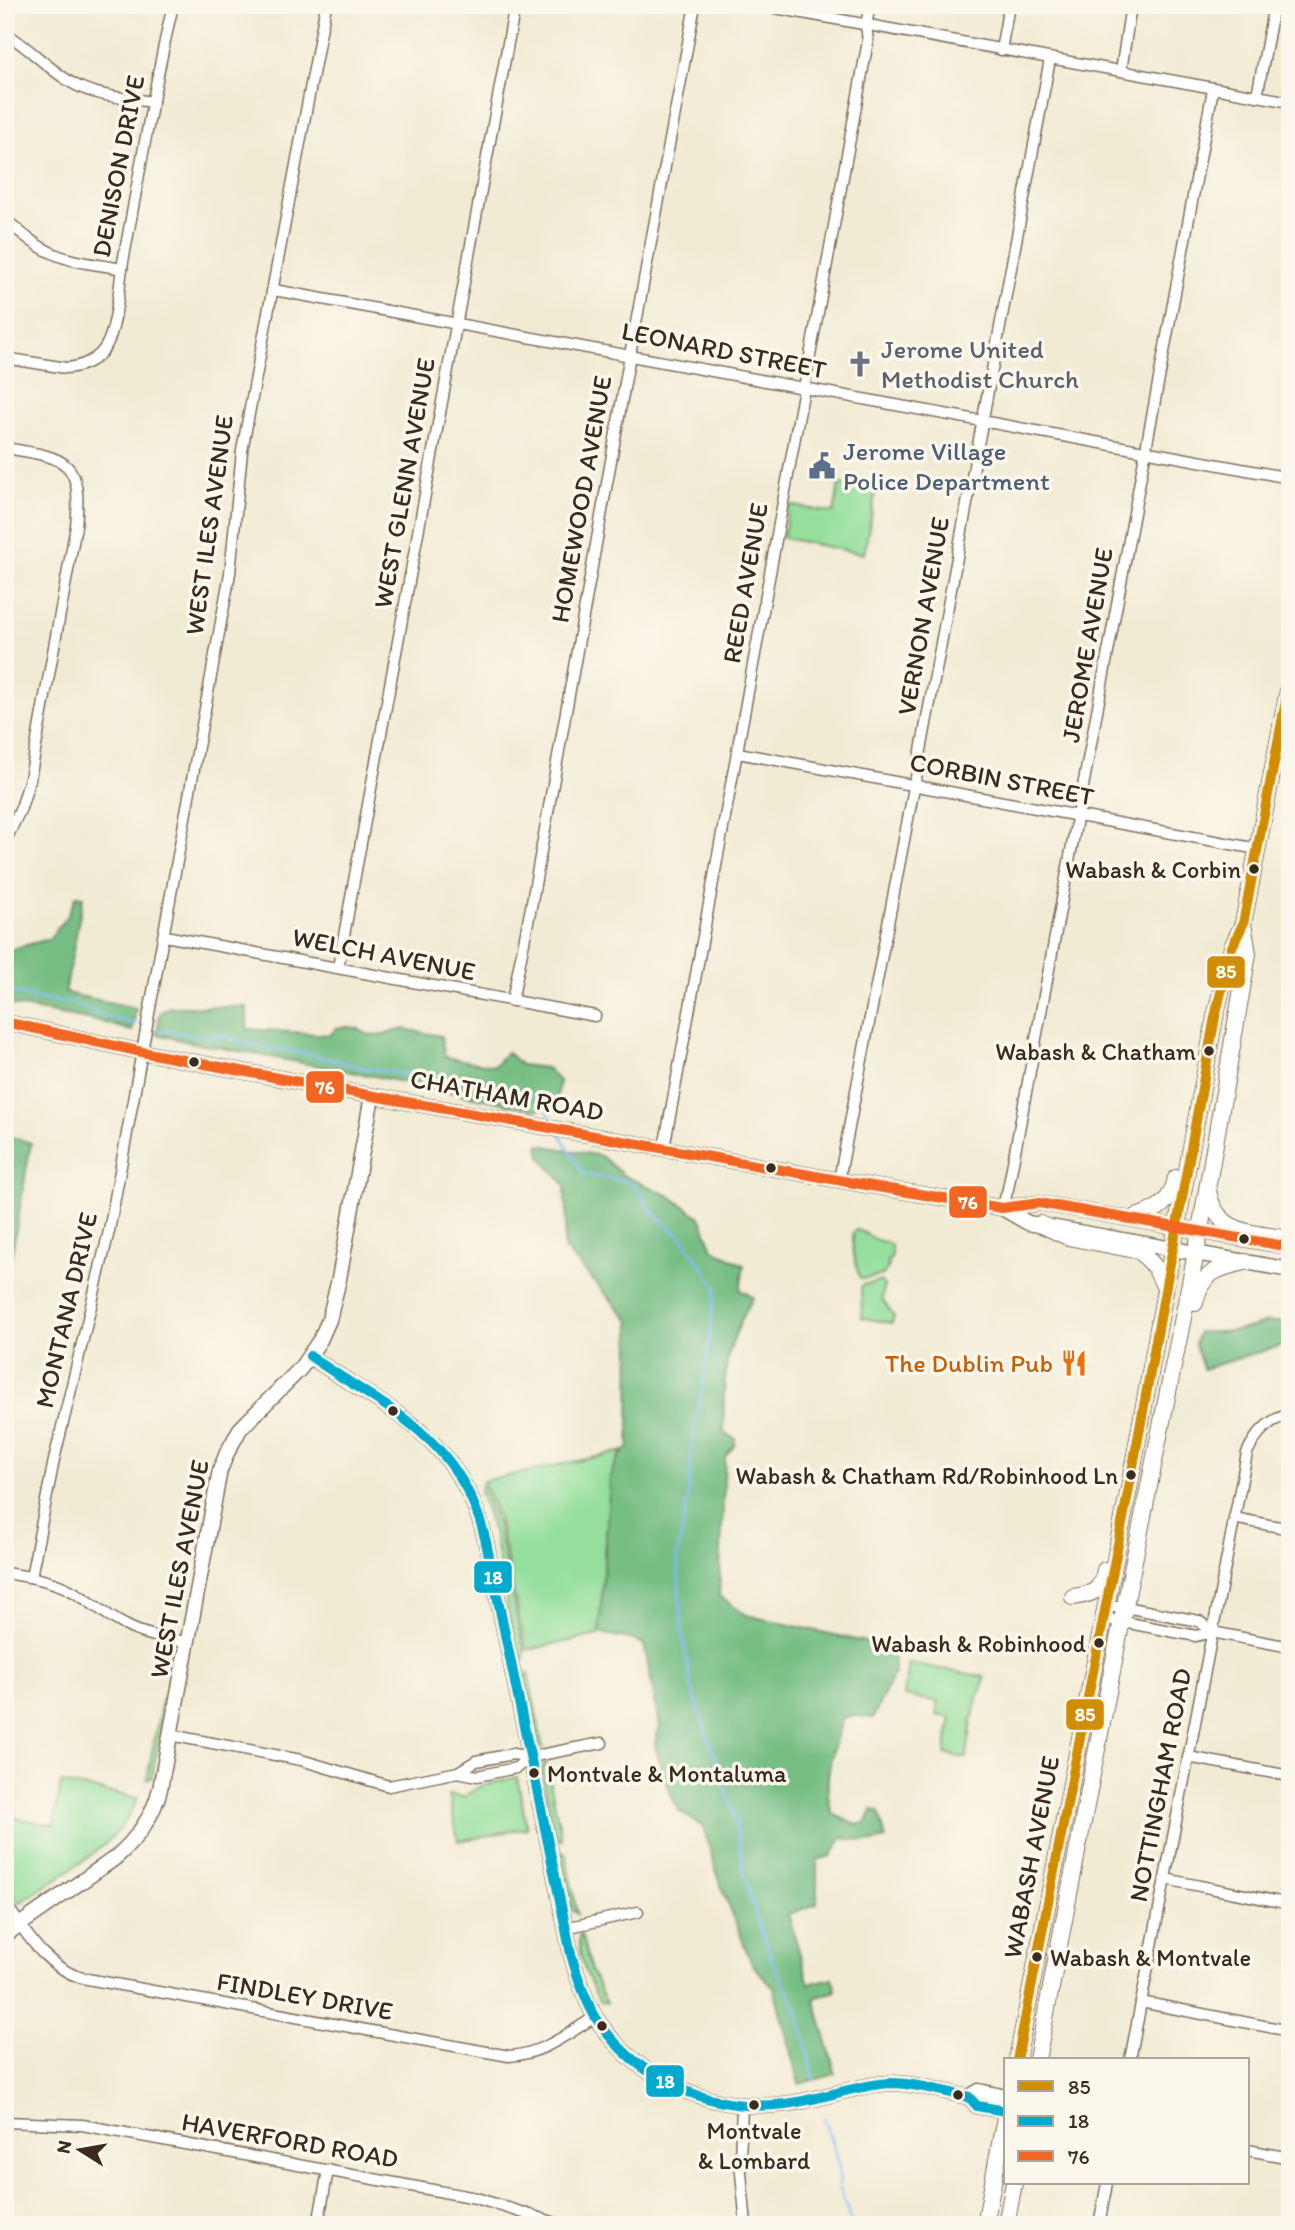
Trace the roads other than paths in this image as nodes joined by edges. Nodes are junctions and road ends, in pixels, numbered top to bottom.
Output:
1 (173, 5) edge
2 (326, 5) edge
3 (515, 5) edge
4 (695, 5) edge
5 (759, 5) edge
6 (870, 5) edge
7 (1009, 5) edge
8 (1131, 5) edge
9 (1274, 5) edge
10 (773, 6) edge
11 (866, 25) junction
12 (5, 33) edge
13 (1001, 50) junction
14 (1050, 59) junction
15 (1121, 71) junction
16 (1213, 89) junction
17 (1257, 96) junction
18 (153, 102) junction
19 (1290, 102) edge
20 (5, 219) edge
21 (122, 269) junction
22 (274, 290) junction
23 (456, 324) junction
24 (630, 356) junction
25 (5, 358) edge
26 (803, 388) junction
27 (981, 421) junction
28 (5, 448) edge
29 (1146, 451) junction
30 (1290, 478) edge
31 (1290, 680) edge
32 (738, 753) junction
33 (915, 785) junction
34 (1077, 816) junction
35 (5, 842) edge
36 (1258, 849) junction
37 (1243, 924) junction
38 (164, 936) junction
39 (338, 968) junction
40 (512, 1001) junction
41 (595, 1016) dead end
42 (5, 1022) edge
43 (142, 1052) junction
44 (372, 1096) junction
45 (1193, 1131) junction
46 (664, 1148) junction
47 (839, 1180) junction
48 (1208, 1184) junction
49 (1002, 1208) junction
50 (1133, 1218) junction
51 (1040, 1224) junction
52 (1175, 1226) junction
53 (1200, 1231) junction
54 (1290, 1239) edge
55 (1290, 1247) edge
56 (1172, 1248) junction
57 (1196, 1253) junction
58 (1245, 1262) junction
59 (1290, 1270) edge
60 (1165, 1288) junction
61 (310, 1356) junction
62 (1290, 1414) edge
63 (1155, 1457) junction
64 (1129, 1488) junction
65 (1234, 1518) junction
66 (1290, 1529) edge
67 (5, 1573) edge
68 (31, 1577) junction
69 (1073, 1597) dead end
70 (1105, 1612) junction
71 (1123, 1614) junction
72 (1212, 1632) junction
73 (188, 1642) junction
74 (1290, 1647) edge
75 (170, 1735) junction
76 (602, 1743) dead end
77 (530, 1757) junction
78 (1188, 1757) junction
79 (1290, 1776) edge
80 (1165, 1880) junction
81 (5, 1903) edge
82 (1290, 1904) edge
83 (638, 1912) dead end
84 (20, 1924) junction
85 (565, 1928) junction
86 (5, 1935) edge
87 (1141, 2002) junction
88 (595, 2017) junction
89 (1290, 2031) edge
90 (1017, 2058) edge
91 (1037, 2058) edge
92 (1130, 2058) edge
93 (1004, 2096) edge
94 (969, 2097) junction
95 (742, 2105) junction
96 (1004, 2112) edge
97 (5, 2122) edge
98 (1004, 2123) edge
99 (1250, 2150) edge
100 (1290, 2158) edge
101 (328, 2170) junction
102 (1014, 2184) edge
103 (1107, 2184) edge
104 (318, 2225) edge
105 (562, 2225) edge
106 (746, 2225) edge
107 (985, 2225) edge
108 (1006, 2225) edge
109 (1099, 2225) edge

1 - 18 street, DENISON DRIVE
2 - 22 street, WEST ILES AVENUE
3 - 23 street, WEST GLENN AVENUE
4 - 24 street, HOMEWOOD AVENUE
5 - 10 street
6 - 11 street, REED AVENUE
7 - 13 street
8 - 15 street
9 - 17 street
10 - 11 street
11 - 13 street
11 - 26 street, REED AVENUE
12 - 18 street
13 - 14 street
14 - 15 street
14 - 27 street, VERNON AVENUE
15 - 16 street
16 - 17 street
16 - 29 street, JEROME AVENUE
17 - 19 street
18 - 21 street, DENISON DRIVE
20 - 21 street
21 - 25 street, DENISON DRIVE
22 - 23 street, LEONARD STREET
22 - 38 street, WEST ILES AVENUE
23 - 24 street, LEONARD STREET
23 - 39 street, WEST GLENN AVENUE
24 - 26 street, LEONARD STREET
24 - 40 street, HOMEWOOD AVENUE
26 - 27 street, LEONARD STREET
26 - 32 street, REED AVENUE
27 - 29 street, LEONARD STREET
27 - 33 street, VERNON AVENUE
28 - 35 street
29 - 30 street, LEONARD STREET
29 - 34 street, JEROME AVENUE
31 - 36 main road, WABASH AVENUE
32 - 33 street, CORBIN STREET
32 - 46 street, REED AVENUE
33 - 34 street, CORBIN STREET
33 - 47 street, VERNON AVENUE
34 - 36 street, CORBIN STREET
34 - 49 street, JEROME AVENUE
36 - 37 main road, WABASH AVENUE
37 - 45 main road, WABASH AVENUE
37 - 48 main road, WABASH AVENUE
38 - 39 street, WELCH AVENUE
38 - 43 street, WEST ILES AVENUE
39 - 40 street, WELCH AVENUE
40 - 41 street, WELCH AVENUE
42 - 43 street, CHATHAM ROAD
43 - 44 street, CHATHAM ROAD
43 - 68 street, MONTANA DRIVE
44 - 46 street, CHATHAM ROAD
44 - 61 street, WEST ILES AVENUE
45 - 50 main road
45 - 52 main road, WABASH AVENUE
46 - 47 street, CHATHAM ROAD
47 - 49 street, CHATHAM ROAD
48 - 53 main road, WABASH AVENUE
48 - 54 main road
49 - 50 street, CHATHAM ROAD
49 - 51 street, CHATHAM ROAD
50 - 52 street, CHATHAM ROAD
51 - 56 street, CHATHAM ROAD
51 - 60 main road
52 - 53 street, CHATHAM ROAD
52 - 56 main road, WABASH AVENUE
53 - 55 street, CHATHAM ROAD
53 - 57 main road, WABASH AVENUE
56 - 57 street, CHATHAM ROAD
56 - 60 main road, WABASH AVENUE
57 - 58 street, CHATHAM ROAD
57 - 63 main road, WABASH AVENUE
58 - 59 street, CHATHAM ROAD
58 - 63 main road
60 - 64 main road, WABASH AVENUE
61 - 73 street, WEST ILES AVENUE
61 - 77 street
62 - 65 street, NOTTINGHAM ROAD
63 - 71 main road, WABASH AVENUE
64 - 69 main road
64 - 70 main road, WABASH AVENUE
65 - 66 street
65 - 72 street, NOTTINGHAM ROAD
67 - 68 street
68 - 73 street
70 - 71 street
70 - 90 main road, WABASH AVENUE
71 - 72 street
71 - 91 main road, WABASH AVENUE
72 - 74 street
72 - 78 street, NOTTINGHAM ROAD
73 - 75 street, WEST ILES AVENUE
75 - 77 street
75 - 84 street, WEST ILES AVENUE
76 - 77 street
77 - 85 street
78 - 79 street
78 - 80 street, NOTTINGHAM ROAD
80 - 82 street
80 - 87 street, NOTTINGHAM ROAD
81 - 84 street, FINDLEY DRIVE
83 - 85 street
84 - 86 street, WEST ILES AVENUE
84 - 88 street, FINDLEY DRIVE
85 - 88 street
87 - 89 street
87 - 92 street, NOTTINGHAM ROAD
88 - 95 street
93 - 94 street
94 - 95 street
94 - 96 street
95 - 106 street
97 - 101 street, HAVERFORD ROAD
98 - 107 main road
99 - 100 street
101 - 104 street
101 - 105 street, HAVERFORD ROAD
102 - 108 main road
103 - 109 street

